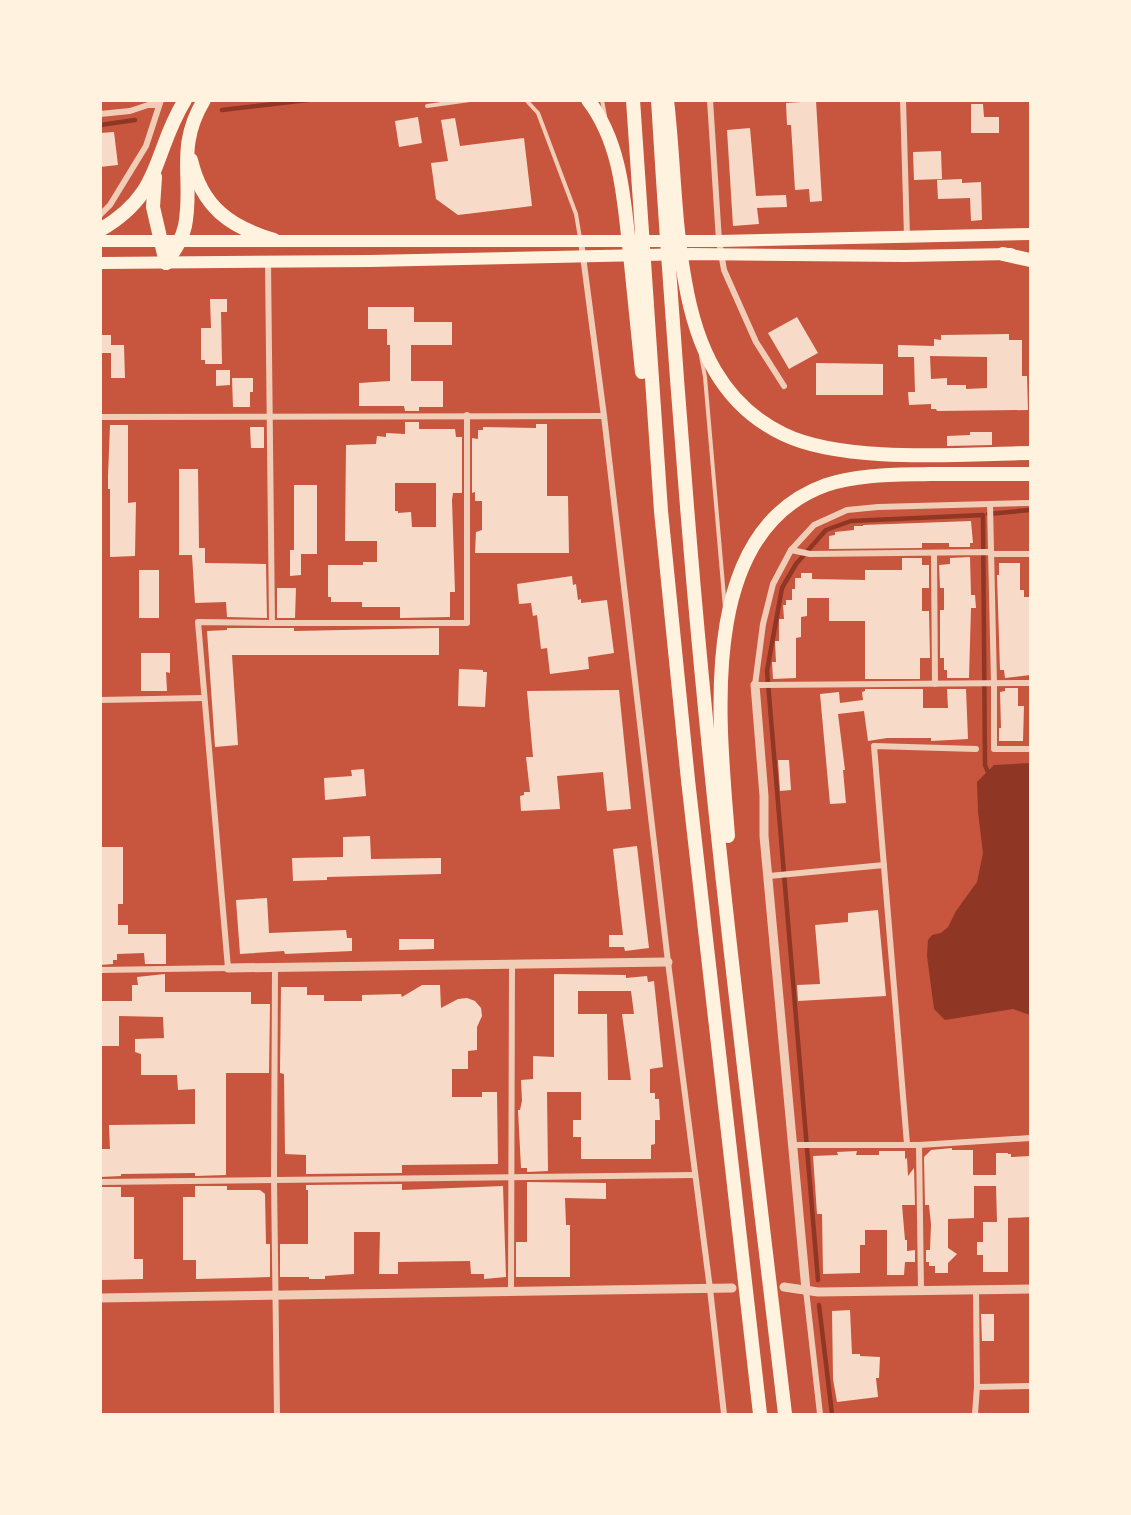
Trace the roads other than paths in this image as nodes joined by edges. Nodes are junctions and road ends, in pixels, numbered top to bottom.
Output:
1 (185, 100) edge
2 (204, 100) edge
3 (470, 100) edge
4 (526, 100) edge
5 (588, 100) edge
6 (602, 100) edge
7 (633, 100) edge
8 (658, 100) edge
9 (667, 100) edge
10 (710, 100) edge
11 (903, 100) edge
12 (160, 103) edge
13 (427, 106) dead end
14 (100, 114) edge
15 (188, 140) junction
16 (610, 141) junction
17 (156, 170) junction
18 (671, 214) junction
19 (100, 215) edge
20 (100, 230) edge
21 (1030, 234) edge
22 (907, 237) junction
23 (181, 240) junction
24 (274, 240) junction
25 (100, 241) edge
26 (159, 241) junction
27 (580, 241) junction
28 (720, 248) junction
29 (1003, 254) junction
30 (1030, 254) edge
31 (582, 256) junction
32 (1030, 260) edge
33 (268, 262) junction
34 (100, 263) edge
35 (166, 263) junction
36 (639, 284) junction
37 (697, 334) junction
38 (784, 386) dead end
39 (467, 415) junction
40 (270, 416) junction
41 (604, 416) junction
42 (100, 417) edge
43 (1030, 453) edge
44 (1030, 474) edge
45 (1030, 503) edge
46 (990, 506) junction
47 (791, 550) junction
48 (990, 553) junction
49 (933, 554) junction
50 (1030, 554) edge
51 (272, 623) junction
52 (724, 637) junction
53 (1030, 683) edge
54 (935, 684) junction
55 (992, 684) junction
56 (759, 685) junction
57 (204, 699) junction
58 (100, 700) edge
59 (976, 749) dead end
60 (1030, 749) edge
61 (884, 866) junction
62 (773, 876) junction
63 (668, 962) junction
64 (512, 964) junction
65 (275, 968) junction
66 (228, 969) junction
67 (100, 970) edge
68 (1030, 1138) edge
69 (907, 1144) junction
70 (797, 1145) junction
71 (919, 1145) junction
72 (694, 1175) junction
73 (512, 1177) junction
74 (274, 1179) junction
75 (100, 1182) edge
76 (759, 1196) junction
77 (784, 1287) dead end
78 (732, 1288) dead end
79 (710, 1289) junction
80 (1030, 1289) edge
81 (806, 1290) junction
82 (921, 1290) junction
83 (976, 1290) junction
84 (511, 1292) junction
85 (276, 1296) junction
86 (100, 1298) edge
87 (1030, 1386) edge
88 (977, 1387) junction
89 (277, 1414) edge
90 (724, 1414) edge
91 (760, 1414) edge
92 (785, 1414) edge
93 (820, 1414) edge
94 (975, 1414) edge

1 - 17 highway
2 - 15 highway
3 - 13 lane
4 - 27 lane
5 - 16 highway
6 - 16 lane
7 - 36 highway
8 - 18 highway
9 - 18 highway
10 - 28 street
11 - 22 street
12 - 14 street
12 - 19 street
15 - 23 highway
15 - 24 highway
16 - 36 highway
17 - 20 highway
17 - 26 highway
18 - 37 highway
18 - 76 highway
21 - 22 highway
22 - 28 highway
23 - 24 highway
23 - 26 highway
23 - 35 highway
24 - 27 highway
25 - 26 highway
26 - 35 highway
27 - 28 highway
27 - 31 street
28 - 29 highway
28 - 31 highway
28 - 38 street
29 - 30 highway
29 - 32 highway
31 - 33 highway
31 - 41 street
33 - 35 highway
33 - 40 street
34 - 35 highway
36 - 91 highway
37 - 43 highway
37 - 52 lane
39 - 40 street
39 - 41 street
39 - 51 street
40 - 42 street
40 - 51 street
41 - 63 street
44 - 52 highway
45 - 46 street
46 - 47 street
46 - 48 street
47 - 49 street
47 - 56 street
48 - 49 street
48 - 50 street
48 - 55 street
49 - 54 street
51 - 57 street
52 - 76 highway
53 - 55 street
54 - 55 street
54 - 56 street
55 - 60 street
56 - 62 street
57 - 58 street
57 - 66 street
59 - 61 street
61 - 62 street
61 - 69 street
62 - 70 street
63 - 64 street
63 - 72 street
64 - 65 street
64 - 73 street
65 - 66 street
65 - 74 street
66 - 67 street
68 - 71 street
69 - 70 street
69 - 71 street
70 - 81 street
71 - 82 street
72 - 73 street
72 - 79 street
73 - 74 street
73 - 84 street
74 - 75 street
74 - 85 street
76 - 92 highway
77 - 81 street
78 - 79 street
79 - 84 street
79 - 90 street
80 - 83 street
81 - 82 street
81 - 93 street
82 - 83 street
83 - 88 street
84 - 85 street
85 - 86 street
85 - 89 street
87 - 88 street
88 - 94 street

